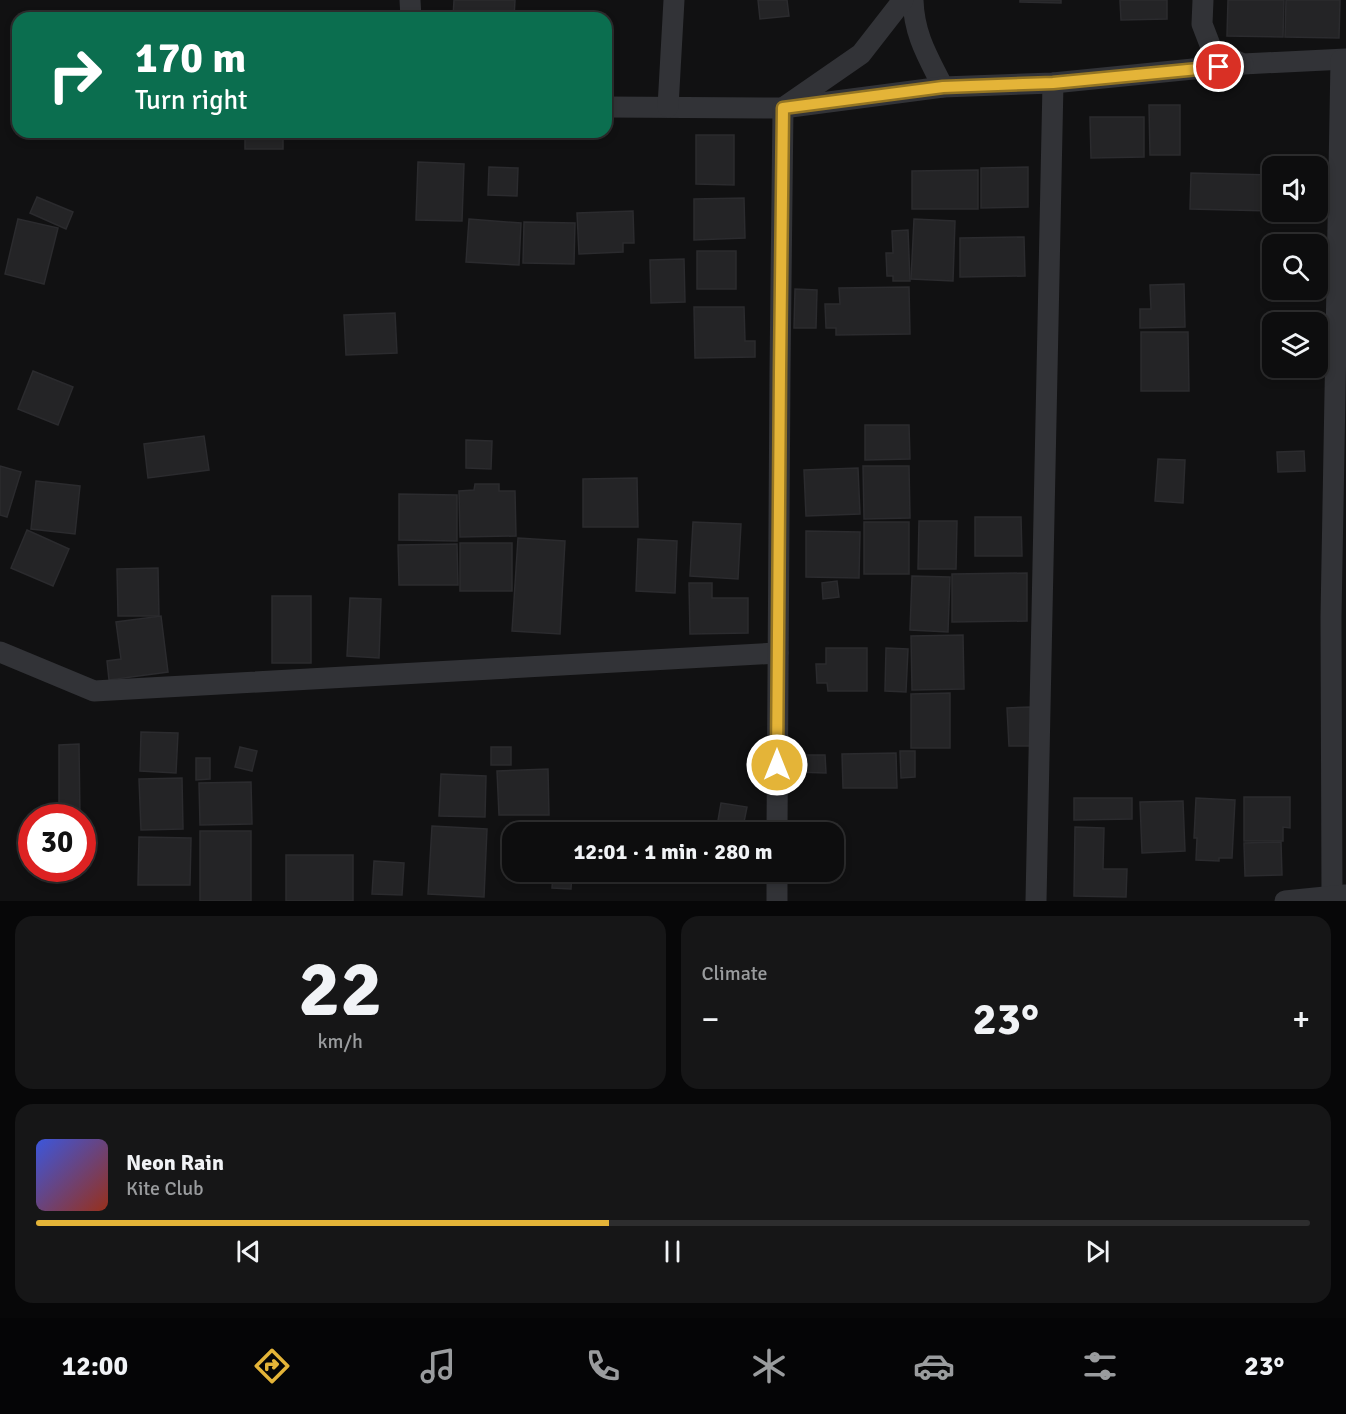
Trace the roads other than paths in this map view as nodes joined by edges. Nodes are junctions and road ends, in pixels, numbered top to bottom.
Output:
1 (674, 0) edge
2 (903, 0) edge
3 (913, 0) edge
4 (1203, 0) edge
5 (1343, 60) edge
6 (1243, 64) junction
7 (1053, 83) junction
8 (943, 87) junction
9 (668, 107) junction
10 (612, 108) edge
11 (783, 108) junction
12 (1341, 346) edge
13 (1339, 617) edge
14 (0, 652) edge
15 (778, 653) junction
16 (777, 822) edge
17 (777, 882) edge
18 (1339, 896) edge
19 (777, 901) edge
20 (1036, 901) edge
21 (1285, 901) edge

1 - 9 street
2 - 11 street
3 - 8 street
4 - 6 street
5 - 6 street
5 - 12 street
6 - 7 street
7 - 8 street
7 - 20 street
8 - 11 street
9 - 10 street
9 - 11 street
11 - 15 street
12 - 13 street
13 - 18 street
14 - 15 street
15 - 16 street
17 - 19 street
18 - 21 street

